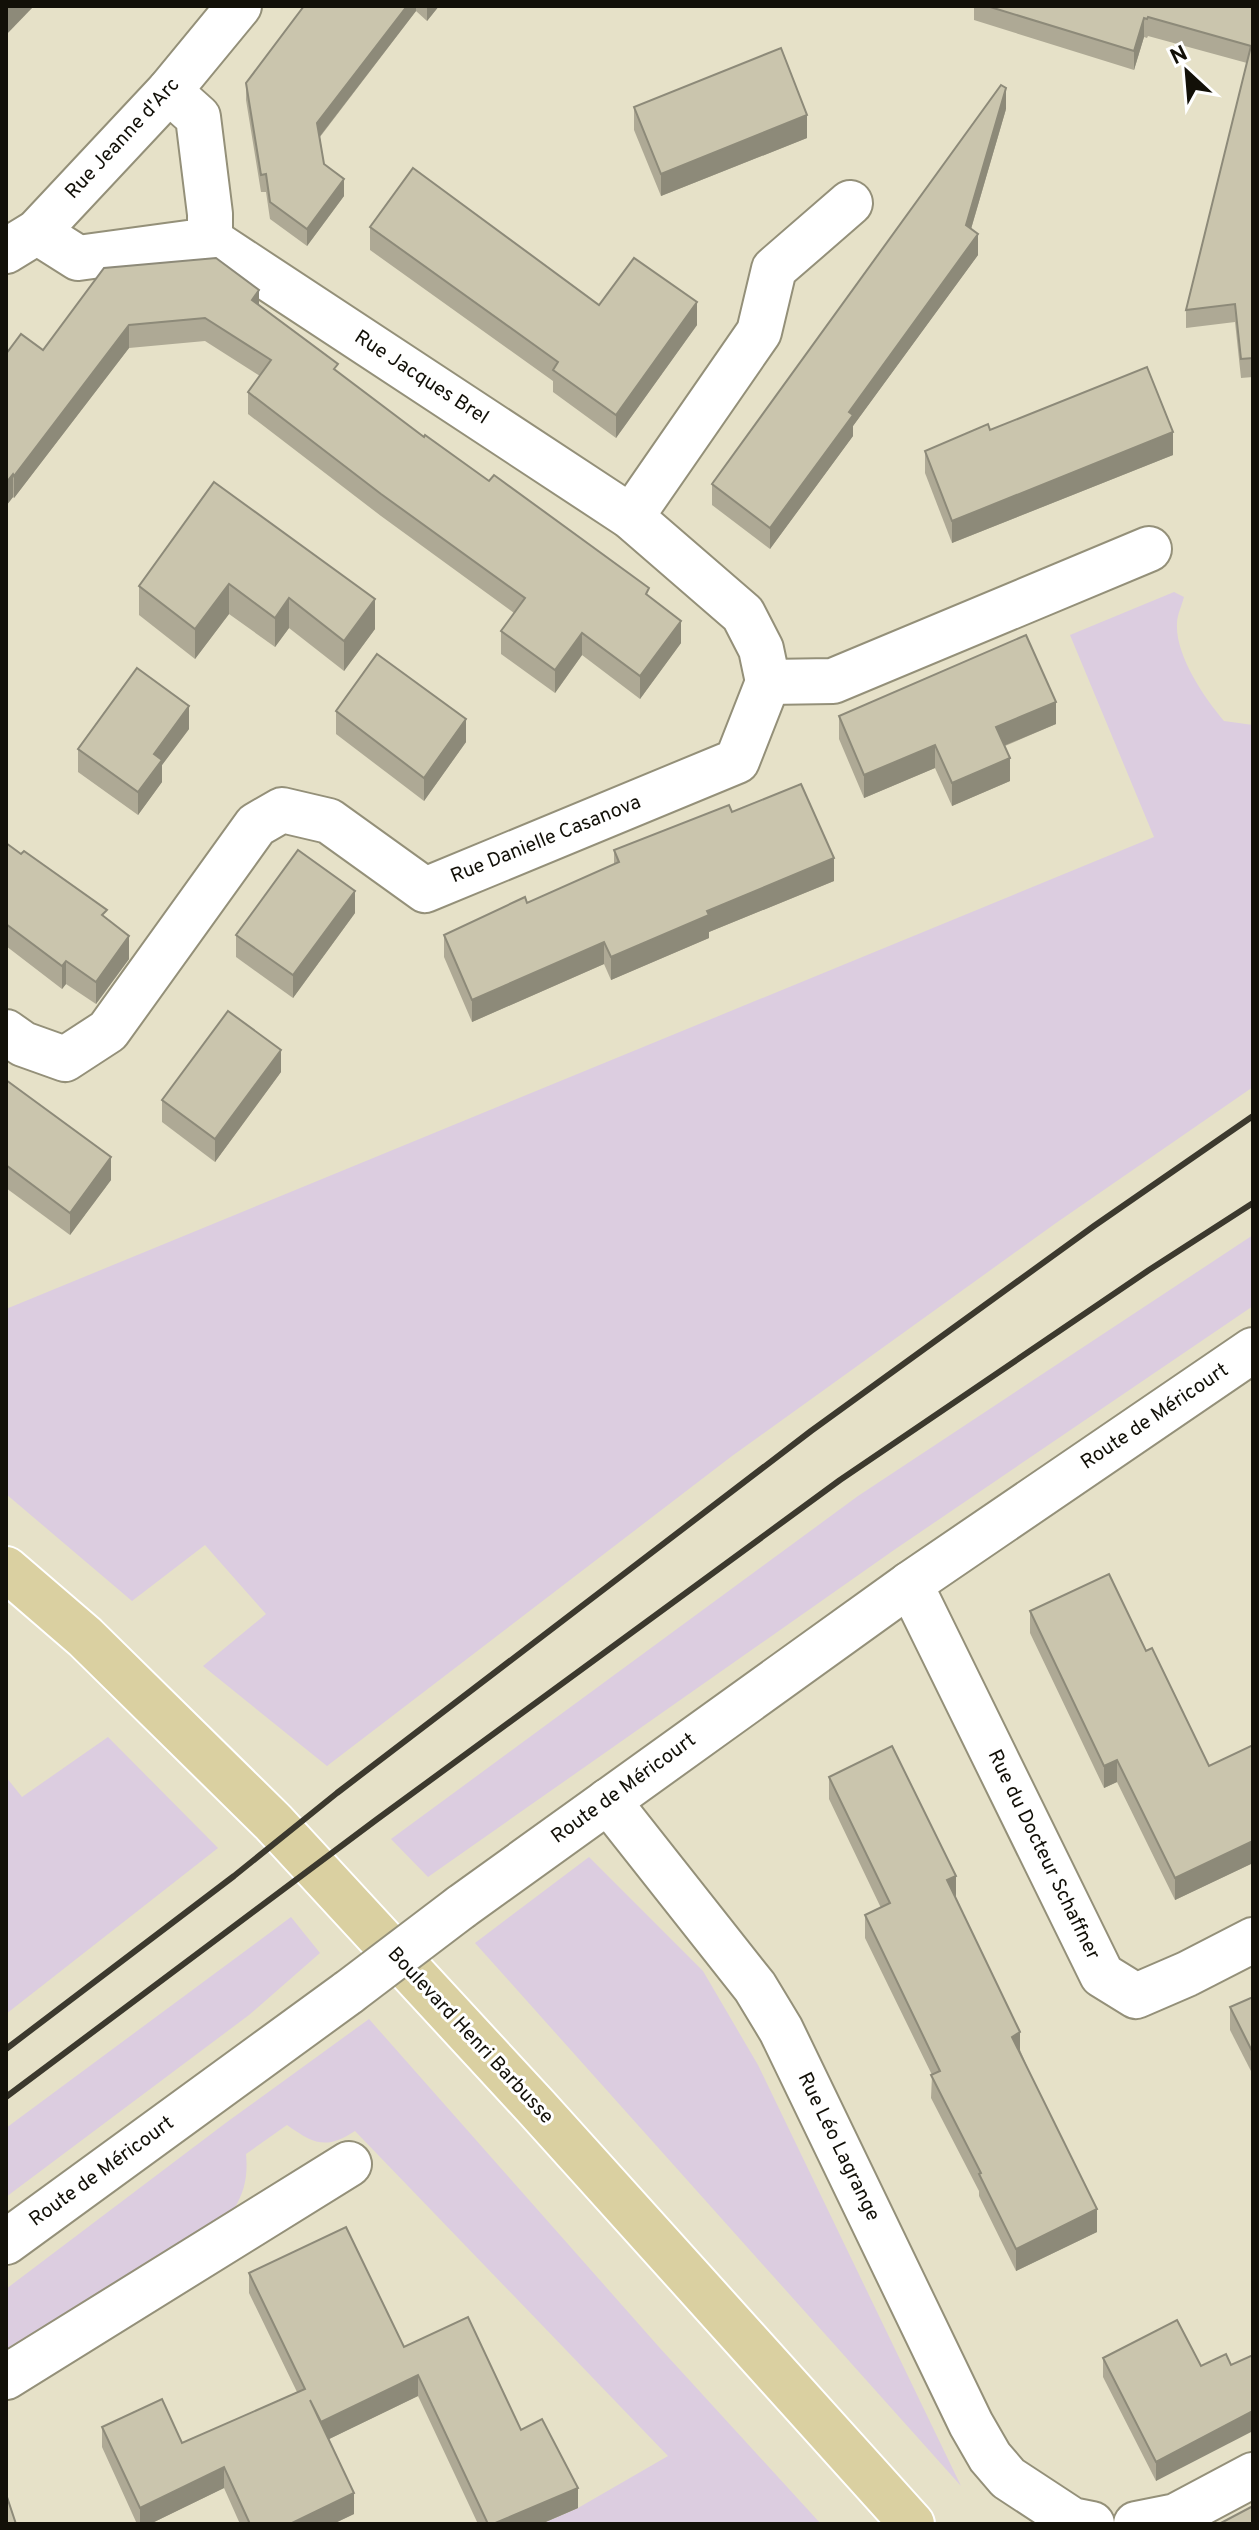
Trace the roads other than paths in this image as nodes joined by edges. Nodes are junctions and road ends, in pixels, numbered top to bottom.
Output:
1 (229, 9) edge
2 (169, 91) junction
3 (850, 203) dead end
4 (210, 240) junction
5 (22, 241) edge
6 (631, 517) junction
7 (1149, 549) dead end
8 (768, 682) junction
9 (6, 1032) edge
10 (1253, 1350) edge
11 (6, 1569) edge
12 (910, 1584) junction
13 (608, 1801) junction
14 (1253, 1940) edge
15 (349, 2164) dead end
16 (6, 2242) edge
17 (6, 2377) edge
18 (1253, 2475) edge
19 (912, 2524) edge
20 (1092, 2524) edge
21 (1136, 2524) edge

1 - 2 street, Rue Jeanne d'Arc
2 - 4 street
2 - 5 street, Rue Jeanne d'Arc
3 - 6 street
4 - 5 street
4 - 6 street, Rue Jacques Brel
6 - 8 street, Rue Jacques Brel
7 - 8 street
8 - 9 street, Rue Danielle Casanova
10 - 12 street, Route de Méricourt
11 - 19 main road, Boulevard Henri Barbusse
12 - 13 street, Route de Méricourt
12 - 14 street, Rue du Docteur Schaffner
13 - 16 street, Route de Méricourt, bridge
13 - 20 street, Rue Léo Lagrange
15 - 17 street
18 - 21 street

